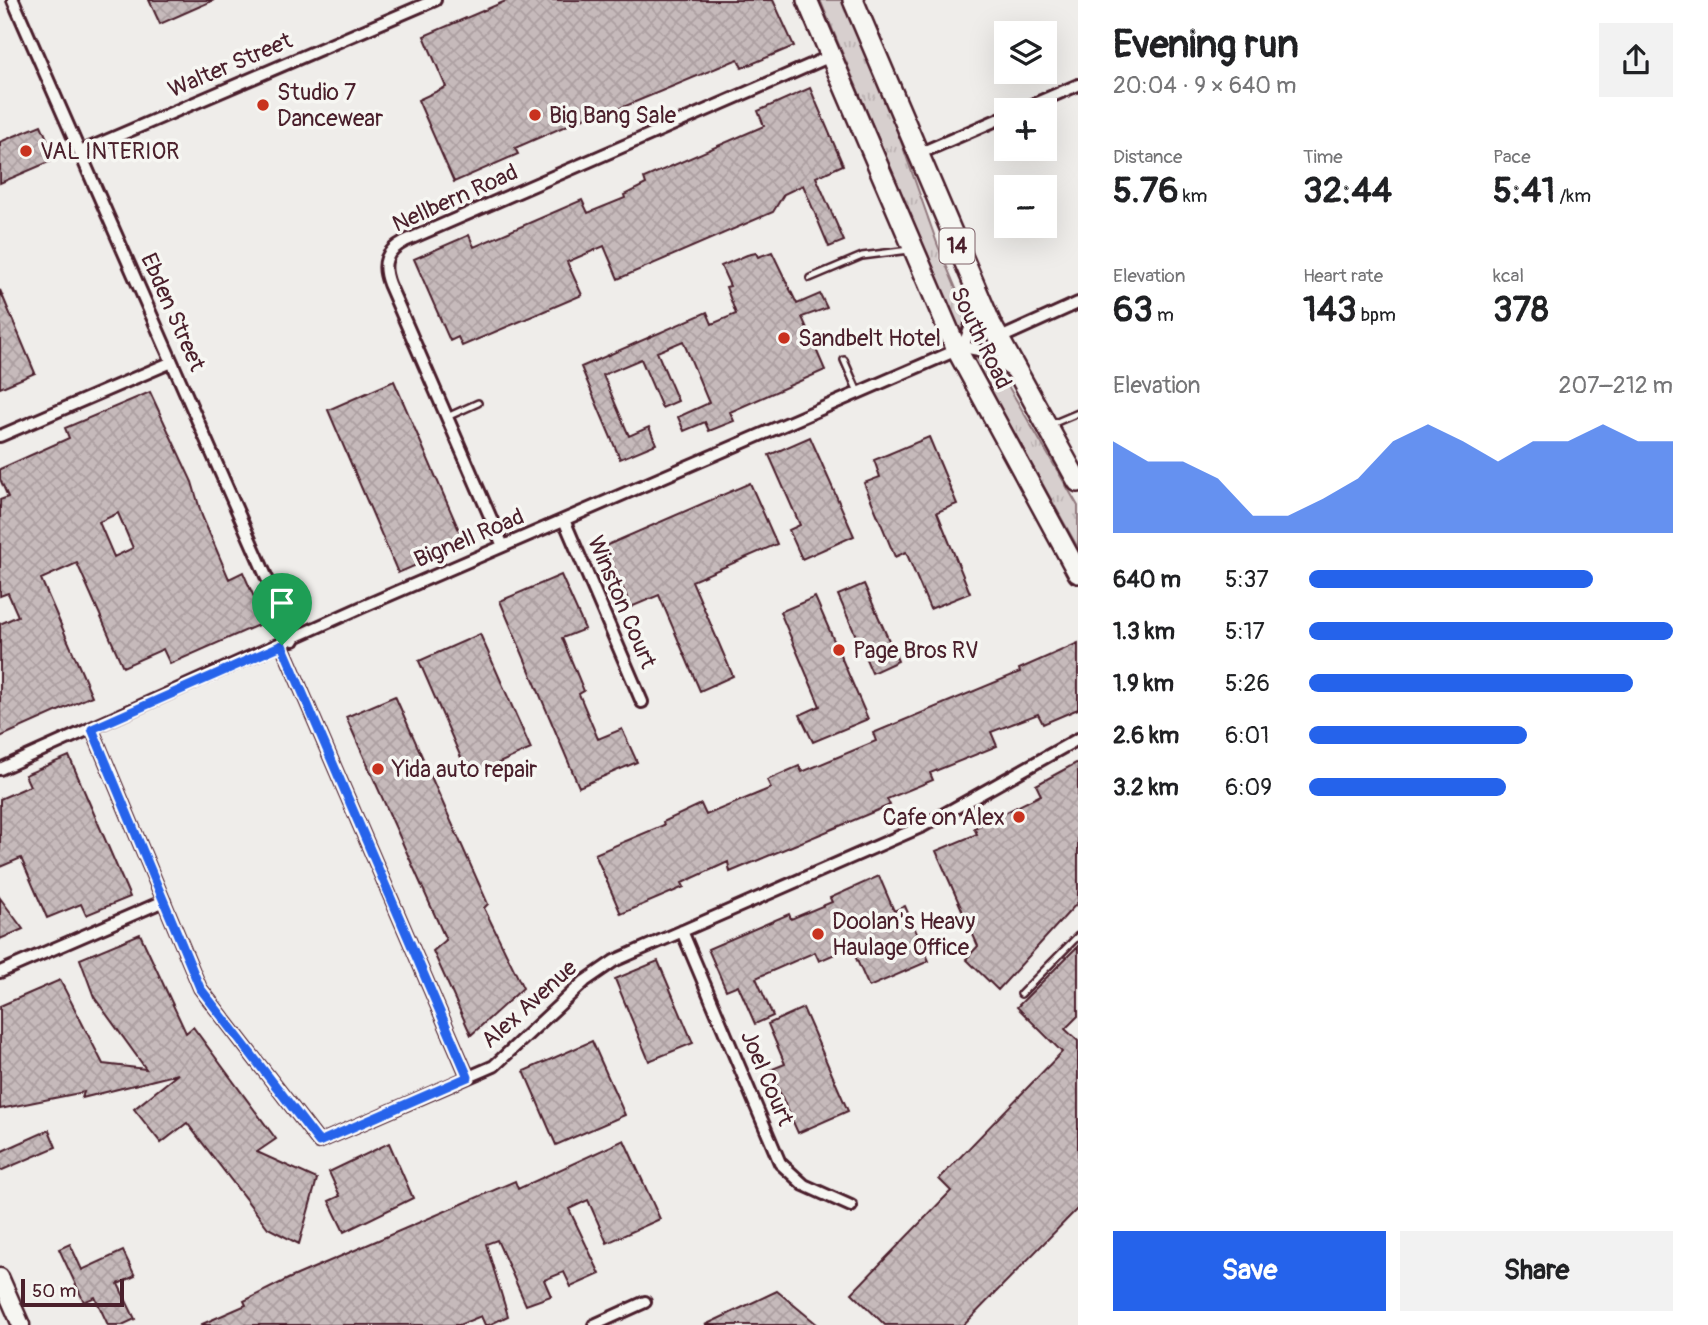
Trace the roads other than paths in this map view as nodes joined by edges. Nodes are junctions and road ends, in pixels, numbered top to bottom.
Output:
1 (13, 0) edge
2 (435, 0) edge
3 (807, 0) edge
4 (853, 0) edge
5 (831, 56) junction
6 (1078, 85) edge
7 (1048, 98) edge
8 (994, 121) edge
9 (80, 152) junction
10 (918, 154) junction
11 (912, 249) junction
12 (810, 278) dead end
13 (971, 280) junction
14 (1078, 303) edge
15 (998, 339) junction
16 (960, 348) junction
17 (845, 360) dead end
18 (172, 362) junction
19 (1017, 375) junction
20 (858, 392) junction
21 (478, 403) dead end
22 (1078, 413) edge
23 (447, 417) junction
24 (1047, 427) junction
25 (0, 436) edge
26 (1078, 482) edge
27 (564, 520) junction
28 (503, 546) junction
29 (1078, 573) edge
30 (294, 640) junction
31 (282, 645) junction
32 (642, 702) dead end
33 (92, 729) junction
34 (1078, 739) edge
35 (0, 769) edge
36 (164, 901) junction
37 (682, 932) junction
38 (1078, 936) edge
39 (0, 972) edge
40 (1021, 994) dead end
41 (468, 1077) junction
42 (851, 1206) dead end
43 (0, 1276) edge
44 (645, 1302) dead end
45 (21, 1325) edge
46 (594, 1325) edge

1 - 9 street, Ebden Street
2 - 9 street, Walter Street
3 - 5 highway, South Road / 14
4 - 10 highway, South Road / 14
5 - 11 highway, South Road / 14
5 - 23 street, Nellbern Road
6 - 7 street
8 - 10 street
9 - 18 street, Ebden Street
10 - 13 highway, South Road / 14
11 - 12 lane
11 - 16 highway, South Road / 14
13 - 15 highway, South Road / 14
13 - 16 street
14 - 15 street
15 - 19 highway, South Road / 14
16 - 19 street
16 - 20 street, Bignell Road
16 - 29 highway, South Road / 14
17 - 20 lane
18 - 25 street
18 - 30 street, Ebden Street
19 - 24 highway, South Road / 14
20 - 27 street, Bignell Road
21 - 23 lane
22 - 24 lane
23 - 28 street, Nellbern Road
24 - 26 highway, South Road / 14
27 - 28 street, Bignell Road
27 - 32 street, Winston Court
28 - 30 street, Bignell Road
30 - 31 street, Bignell Road
31 - 33 street, Bignell Road
31 - 41 street
33 - 35 street, Bignell Road
33 - 36 street, Alex Avenue
34 - 37 street, Alex Avenue
36 - 39 street
36 - 41 street, Alex Avenue
37 - 41 street, Alex Avenue
37 - 42 street, Joel Court
38 - 40 lane
43 - 45 street
44 - 46 street

